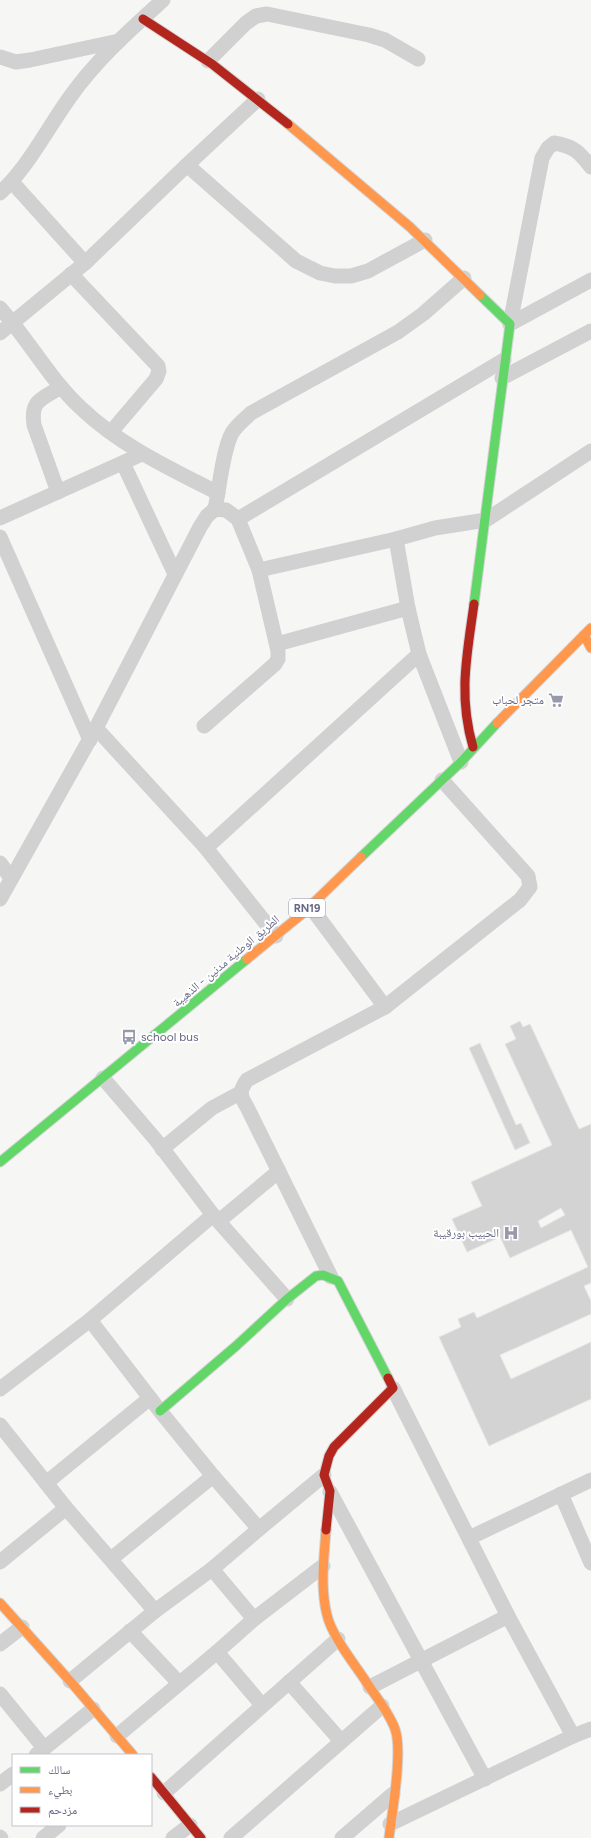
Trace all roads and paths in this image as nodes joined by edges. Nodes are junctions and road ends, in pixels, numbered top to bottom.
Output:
1 (164, 0) edge
2 (143, 19) junction
3 (119, 41) junction
4 (0, 57) edge
5 (418, 59) dead end
6 (208, 61) junction
7 (258, 99) junction
8 (187, 165) junction
9 (591, 167) edge
10 (12, 182) junction
11 (0, 193) edge
12 (425, 240) junction
13 (85, 263) junction
14 (71, 274) junction
15 (464, 278) junction
16 (591, 280) edge
17 (0, 308) edge
18 (13, 322) junction
19 (510, 324) junction
20 (591, 331) edge
21 (0, 333) edge
22 (504, 360) junction
23 (502, 378) junction
24 (61, 386) junction
25 (111, 432) junction
26 (591, 451) edge
27 (142, 454) junction
28 (123, 463) junction
29 (58, 492) junction
30 (218, 493) junction
31 (215, 509) junction
32 (0, 518) edge
33 (238, 519) junction
34 (486, 520) junction
35 (0, 537) edge
36 (396, 539) junction
37 (5, 564) edge
38 (259, 570) junction
39 (176, 574) junction
40 (408, 608) junction
41 (588, 631) edge
42 (277, 644) junction
43 (591, 648) edge
44 (419, 654) junction
45 (204, 726) dead end
46 (93, 734) junction
47 (474, 747) junction
48 (461, 762) junction
49 (442, 780) junction
50 (206, 848) junction
51 (0, 863) edge
52 (11, 878) junction
53 (0, 898) edge
54 (310, 906) junction
55 (276, 936) junction
56 (385, 1007) junction
57 (103, 1078) junction
58 (240, 1093) junction
59 (162, 1149) junction
60 (0, 1162) edge
61 (279, 1171) junction
62 (216, 1218) junction
63 (331, 1277) junction
64 (287, 1299) junction
65 (90, 1320) junction
66 (393, 1388) junction
67 (0, 1389) edge
68 (150, 1398) junction
69 (160, 1411) junction
70 (0, 1425) edge
71 (324, 1475) junction
72 (213, 1476) junction
73 (591, 1480) edge
74 (46, 1483) junction
75 (330, 1491) junction
76 (561, 1494) junction
77 (66, 1508) junction
78 (259, 1529) junction
79 (469, 1538) junction
80 (111, 1559) junction
81 (0, 1562) edge
82 (591, 1563) edge
83 (323, 1566) junction
84 (212, 1569) junction
85 (0, 1603) edge
86 (155, 1611) junction
87 (508, 1616) junction
88 (254, 1619) junction
89 (22, 1627) junction
90 (130, 1631) junction
91 (338, 1639) junction
92 (0, 1644) edge
93 (217, 1652) junction
94 (420, 1660) junction
95 (70, 1681) junction
96 (289, 1682) junction
97 (179, 1683) junction
98 (370, 1687) junction
99 (0, 1694) edge
100 (262, 1705) junction
101 (382, 1706) junction
102 (93, 1709) junction
103 (591, 1729) edge
104 (117, 1736) junction
105 (573, 1736) junction
106 (341, 1741) junction
107 (40, 1752) edge
108 (132, 1754) edge
109 (12, 1775) edge
110 (152, 1778) edge
111 (485, 1779) junction
112 (0, 1784) edge
113 (164, 1793) junction
114 (393, 1794) junction
115 (190, 1825) junction
116 (390, 1831) edge
117 (173, 1838) edge
118 (201, 1838) edge
119 (231, 1838) edge
120 (342, 1838) edge

1 - 2 street
2 - 3 street
2 - 6 street
3 - 4 street
3 - 10 street
5 - 6 street
6 - 7 street
7 - 8 street
7 - 12 street
8 - 12 street
8 - 13 street
9 - 19 street
10 - 11 street
10 - 13 street
12 - 15 street
13 - 14 street
14 - 18 street
14 - 25 street
15 - 19 street
15 - 30 street
16 - 19 street
17 - 18 street
18 - 21 street
18 - 24 street
19 - 22 street
20 - 23 street
22 - 23 street
22 - 33 street
23 - 34 street
24 - 25 street
24 - 29 street
25 - 27 street
26 - 34 street
27 - 28 street
27 - 30 street
28 - 29 street
28 - 39 street
29 - 32 street
30 - 31 street
31 - 33 street
31 - 39 street
33 - 38 street
34 - 36 street
34 - 47 street
35 - 37 street
36 - 38 street
36 - 40 street
37 - 46 street
38 - 42 street
39 - 46 street
40 - 42 street
40 - 44 street
41 - 43 street
41 - 47 street, الطريق الوطنية مدنين - الذهيبة / RN19
42 - 45 street
44 - 48 street
44 - 50 street
46 - 50 street
46 - 52 street
47 - 48 street, الطريق الوطنية مدنين - الذهيبة / RN19
48 - 49 street, الطريق الوطنية مدنين - الذهيبة / RN19
49 - 54 street, الطريق الوطنية مدنين - الذهيبة / RN19
49 - 56 street
50 - 55 street
51 - 52 street
52 - 53 street
54 - 55 street, الطريق الوطنية مدنين - الذهيبة / RN19
54 - 56 street
55 - 57 street, الطريق الوطنية مدنين - الذهيبة / RN19
56 - 58 street
57 - 59 street
57 - 60 street, الطريق الوطنية مدنين - الذهيبة / RN19
58 - 59 street
58 - 61 street
59 - 62 street
61 - 62 street
61 - 63 street
62 - 64 street
62 - 65 street
63 - 64 street
63 - 66 street
64 - 69 street
65 - 67 street
65 - 68 street
66 - 71 street
66 - 79 street
68 - 69 street
68 - 74 street
69 - 72 street
70 - 74 street
71 - 75 street
71 - 78 street
72 - 78 street
72 - 80 street
73 - 76 street
74 - 77 street
75 - 83 street
75 - 94 street
76 - 79 street
76 - 82 street
77 - 80 street
77 - 81 street
78 - 84 street
79 - 87 street
80 - 86 street
83 - 88 street
83 - 91 street
84 - 86 street
84 - 88 street
85 - 89 street
86 - 90 street
87 - 94 street
87 - 105 street
88 - 93 street
89 - 92 street
89 - 95 street
90 - 95 street
90 - 97 street
91 - 96 street
91 - 98 street
93 - 97 street
93 - 100 street
94 - 98 street
94 - 111 street
95 - 102 street
96 - 100 street
96 - 106 street
97 - 104 street
98 - 101 street
99 - 107 street
100 - 113 street
101 - 106 street
101 - 114 street
102 - 104 street
102 - 107 street
103 - 105 street
104 - 108 street
105 - 111 street
106 - 119 street
109 - 112 street
110 - 113 street
111 - 116 street
113 - 115 street
114 - 116 street
114 - 120 street
115 - 117 street
115 - 118 street

